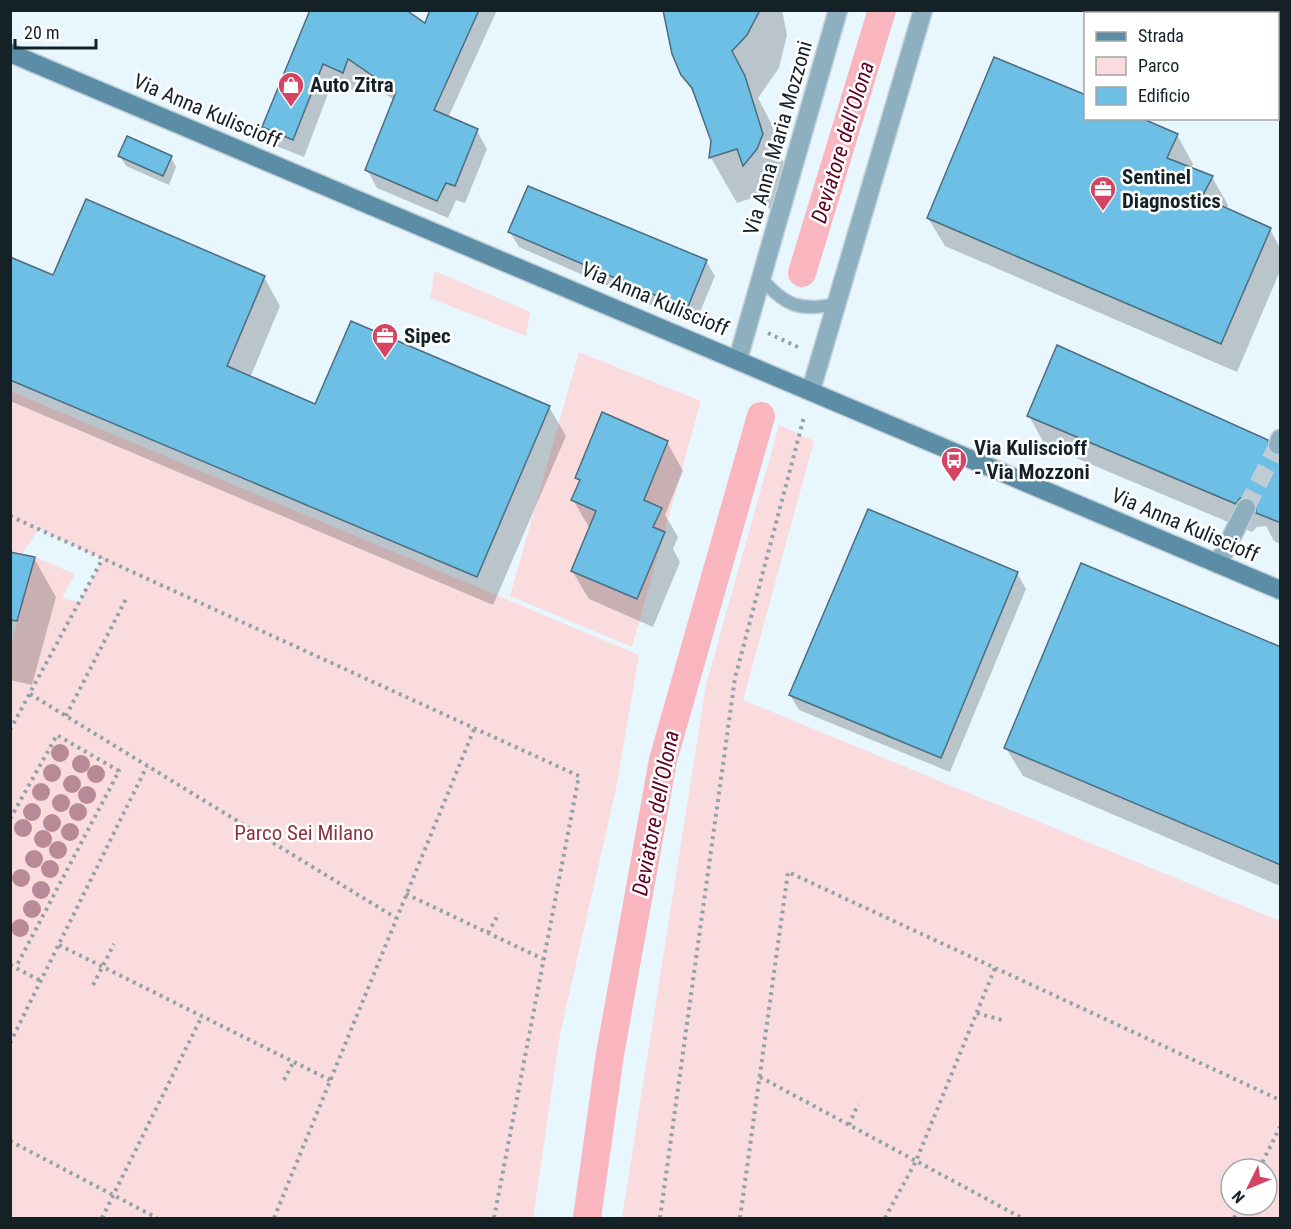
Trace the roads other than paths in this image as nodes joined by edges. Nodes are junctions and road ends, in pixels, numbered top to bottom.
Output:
1 (838, 10) edge
2 (923, 10) edge
3 (10, 52) edge
4 (761, 278) junction
5 (835, 304) junction
6 (738, 358) junction
7 (811, 390) junction
8 (1246, 508) tunnel mouth
9 (1218, 564) junction
10 (1281, 590) edge

1 - 4 street, Via Anna Maria Mozzoni
2 - 5 street
3 - 6 street, Via Anna Kuliscioff
4 - 5 lane
4 - 6 street, Via Anna Maria Mozzoni
5 - 7 street
6 - 7 street, Via Anna Kuliscioff
7 - 9 street, Via Anna Kuliscioff
8 - 9 street
9 - 10 street, Via Anna Kuliscioff

